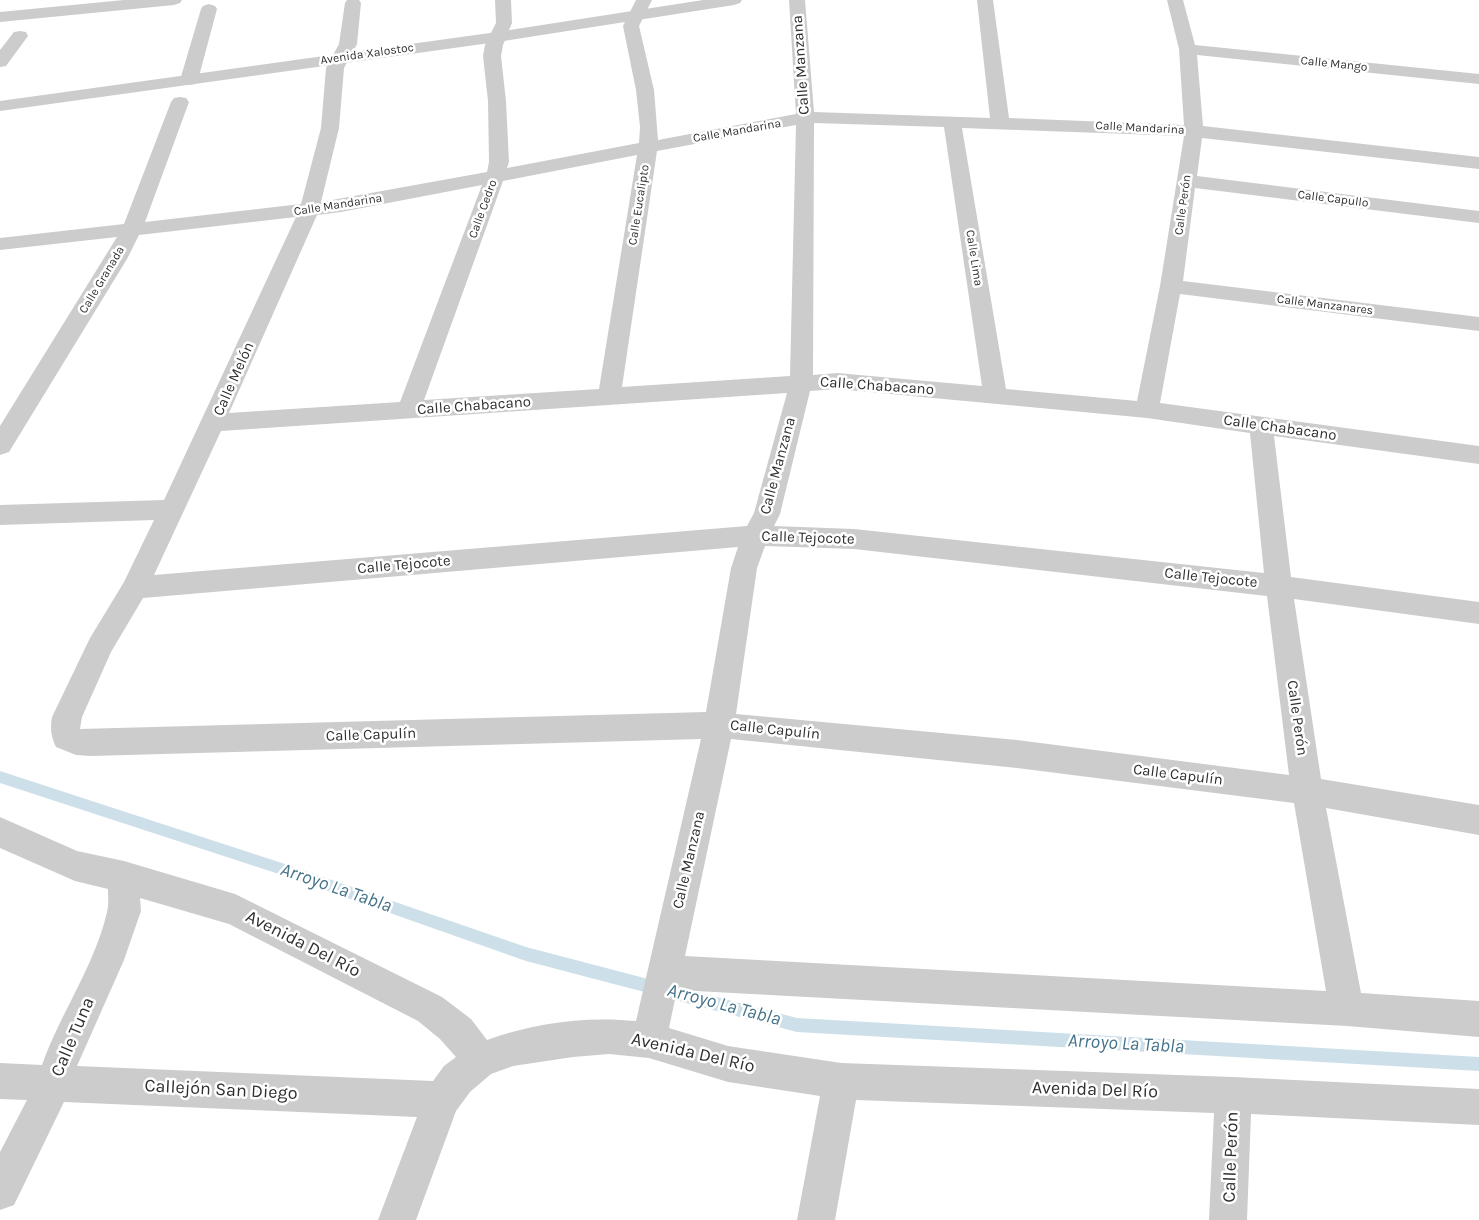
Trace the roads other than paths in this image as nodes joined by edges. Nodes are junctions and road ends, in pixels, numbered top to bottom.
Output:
1 (1, 0) edge
2 (174, 0) edge
3 (503, 0) edge
4 (734, 0) edge
5 (797, 0) edge
6 (985, 0) edge
7 (1175, 0) edge
8 (121, 3) edge
9 (353, 3) dead end
10 (0, 4) edge
11 (640, 8) edge
12 (209, 9) dead end
13 (0, 17) edge
14 (20, 36) dead end
15 (497, 37) junction
16 (1188, 49) junction
17 (342, 57) junction
18 (0, 62) edge
19 (1479, 79) edge
20 (189, 80) junction
21 (180, 102) dead end
22 (0, 106) edge
23 (806, 118) junction
24 (952, 121) junction
25 (1000, 122) junction
26 (1194, 131) junction
27 (648, 146) junction
28 (1479, 163) edge
29 (495, 177) junction
30 (1186, 181) junction
31 (309, 211) junction
32 (1479, 217) edge
33 (132, 230) junction
34 (0, 244) edge
35 (1170, 286) junction
36 (1479, 324) edge
37 (800, 382) junction
38 (995, 394) junction
39 (609, 397) junction
40 (1147, 410) junction
41 (408, 411) junction
42 (213, 423) junction
43 (1260, 425) junction
44 (0, 446) edge
45 (1479, 455) edge
46 (171, 510) junction
47 (0, 515) edge
48 (755, 535) junction
49 (1279, 586) junction
50 (135, 588) junction
51 (1479, 613) edge
52 (719, 725) junction
53 (67, 738) joint
54 (1307, 791) junction
55 (1479, 820) edge
56 (0, 832) edge
57 (124, 877) junction
58 (662, 977) junction
59 (1347, 1009) junction
60 (1479, 1019) edge
61 (651, 1033) junction
62 (479, 1061) junction
63 (841, 1081) junction
64 (0, 1082) edge
65 (54, 1082) junction
66 (1233, 1095) junction
67 (442, 1100) junction
68 (1479, 1107) edge
69 (0, 1191) edge
70 (397, 1220) edge
71 (816, 1220) edge
72 (1228, 1220) edge

1 - 10 street
2 - 8 street
3 - 15 street, Calle Cedro
4 - 11 street, Avenida Xalostoc
5 - 23 street, Calle Manzana
6 - 25 street
7 - 16 street, Calle Perón
8 - 13 street
9 - 17 street, Calle Melón
11 - 15 street, Avenida Xalostoc
11 - 27 street, Calle Eucalipto
12 - 20 street
14 - 18 street
15 - 17 street, Avenida Xalostoc
15 - 29 street, Calle Cedro
16 - 19 street, Calle Mango
16 - 26 street, Calle Perón
17 - 20 street, Avenida Xalostoc
17 - 31 street, Calle Melón
20 - 22 street, Avenida Xalostoc
21 - 33 street, Calle Granada
23 - 24 street, Calle Mandarina
23 - 27 street, Calle Mandarina
23 - 37 street, Calle Manzana
24 - 25 street, Calle Mandarina
24 - 38 street, Calle Lima
25 - 26 street, Calle Mandarina
26 - 28 street, Calle Mandarina
26 - 30 street, Calle Perón
27 - 29 street, Calle Mandarina
27 - 39 street, Calle Eucalipto
29 - 31 street, Calle Mandarina
29 - 41 street, Calle Cedro
30 - 32 street, Calle Capullo
30 - 35 street, Calle Perón
31 - 33 street, Calle Mandarina
31 - 42 street, Calle Melón
33 - 34 street, Calle Mandarina
33 - 44 street, Calle Granada
35 - 36 street, Calle Manzanares
35 - 40 street, Calle Perón
37 - 38 street, Calle Chabacano
37 - 39 street, Calle Chabacano
37 - 48 street, Calle Manzana
38 - 40 street, Calle Chabacano
39 - 41 street, Calle Chabacano
40 - 43 street, Calle Chabacano
41 - 42 street, Calle Chabacano
42 - 46 street, Calle Melón
43 - 45 street, Calle Chabacano
43 - 49 street, Calle Perón
46 - 47 street
46 - 50 street, Calle Melón
48 - 49 street, Calle Tejocote
48 - 50 street, Calle Tejocote
48 - 52 street, Calle Manzana
49 - 51 street, Calle Tejocote
49 - 54 street, Calle Perón
50 - 53 street, Calle Melón
52 - 53 street, Calle Capulín
52 - 54 street, Calle Capulín
52 - 58 street, Calle Manzana
54 - 55 street, Calle Capulín
54 - 59 street, Calle Perón
56 - 57 street, Avenida Del Río
57 - 62 street, Avenida Del Río
57 - 65 street, Calle Tuna
58 - 59 street
58 - 61 street, Calle Manzana
59 - 60 street
61 - 62 street, Avenida Del Río
61 - 63 street, Avenida Del Río
62 - 67 street
63 - 66 street, Avenida Del Río
63 - 71 street
64 - 65 street, Callejón San Diego
65 - 67 street, Callejón San Diego
65 - 69 street, Calle Tuna
66 - 68 street, Avenida Del Río
66 - 72 street, Calle Perón
67 - 70 street

